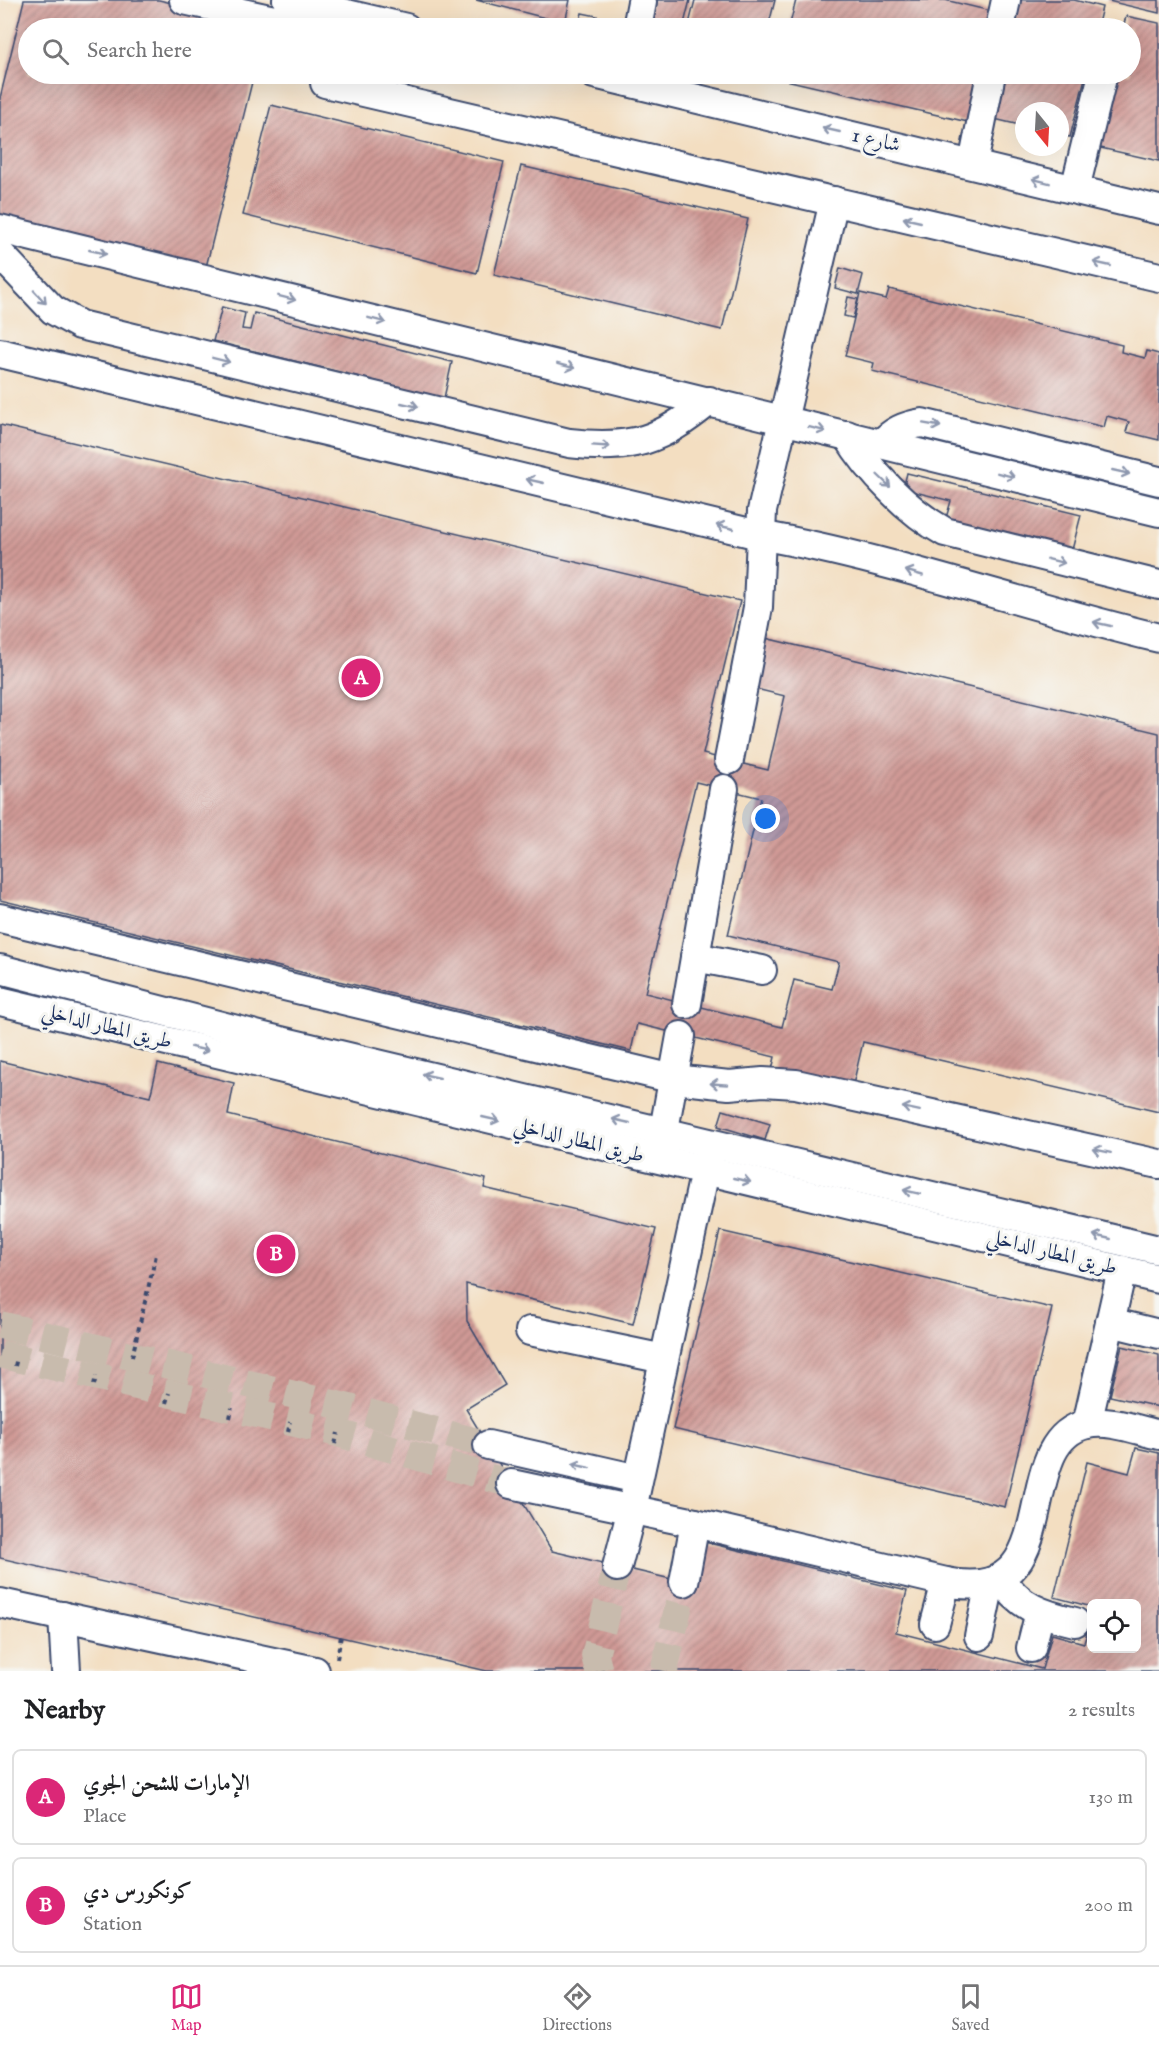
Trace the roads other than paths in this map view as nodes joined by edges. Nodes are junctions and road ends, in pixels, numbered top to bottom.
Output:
1 (184, 0) edge
2 (1006, 0) edge
3 (292, 1) edge
4 (373, 10) edge
5 (265, 18) edge
6 (278, 18) edge
7 (388, 18) edge
8 (1002, 18) edge
9 (334, 84) edge
10 (652, 84) edge
11 (989, 84) edge
12 (1101, 84) edge
13 (973, 164) junction
14 (1075, 189) junction
15 (834, 201) junction
16 (1159, 210) edge
17 (0, 229) edge
18 (0, 254) edge
19 (1159, 277) edge
20 (71, 322) junction
21 (0, 353) edge
22 (63, 369) junction
23 (709, 401) junction
24 (783, 420) junction
25 (847, 435) junction
26 (880, 444) junction
27 (1159, 481) edge
28 (1159, 512) edge
29 (759, 535) junction
30 (1159, 585) edge
31 (1159, 638) edge
32 (729, 760) dead end
33 (724, 789) dead end
34 (0, 918) edge
35 (695, 957) junction
36 (0, 969) edge
37 (762, 970) dead end
38 (0, 1001) edge
39 (687, 1004) dead end
40 (681, 1036) dead end
41 (674, 1079) junction
42 (661, 1147) junction
43 (708, 1158) junction
44 (1159, 1164) edge
45 (1159, 1250) edge
46 (1122, 1270) junction
47 (1159, 1279) edge
48 (1110, 1322) junction
49 (530, 1331) dead end
50 (1159, 1334) edge
51 (664, 1359) junction
52 (1088, 1424) junction
53 (1159, 1435) edge
54 (488, 1445) tunnel mouth
55 (638, 1479) junction
56 (511, 1484) tunnel mouth
57 (632, 1509) junction
58 (695, 1523) junction
59 (616, 1567) tunnel mouth
60 (995, 1581) junction
61 (684, 1582) tunnel mouth
62 (946, 1582) junction
63 (0, 1603) edge
64 (1040, 1612) junction
65 (63, 1616) junction
66 (1075, 1622) dead end
67 (935, 1624) dead end
68 (979, 1636) dead end
69 (1031, 1648) dead end
70 (66, 1671) edge
71 (315, 1671) edge

1 - 5 street
2 - 8 street
3 - 4 street
3 - 6 street
4 - 7 street
9 - 15 street
13 -> 10 street, شارع 1
11 - 13 street
12 - 14 street
14 -> 13 street, شارع 1
14 - 16 street, شارع 1
19 -> 15 street
15 - 24 street
17 -> 23 street
18 -> 20 street
20 - 22 street
20 -> 23 street
21 - 22 street
29 -> 22 street
23 - 24 street
24 -> 25 street
24 - 29 street
25 - 26 street
25 -> 30 street
26 -> 27 street
26 -> 28 street
31 -> 29 street
29 - 32 street
33 - 35 street
34 - 41 street
35 - 37 street
35 - 39 street
42 -> 36 street
38 -> 42 street, طريق المطار الداخلي
40 - 41 street
41 - 42 street
44 -> 41 street
42 - 43 street
45 -> 43 street
43 -> 46 street, طريق المطار الداخلي
43 - 51 street
46 - 47 street, طريق المطار الداخلي
46 - 48 street
48 - 50 street
48 - 52 street
49 - 51 street
51 - 55 street
52 - 53 street
52 - 60 street
55 -> 54 street
55 - 57 street
56 - 57 street
57 - 58 street
57 - 59 street
58 - 61 street
58 - 62 street
60 - 62 street
60 - 64 street
60 - 68 street
62 - 67 street
63 - 65 street
64 - 66 street
64 - 69 street
65 - 70 street
65 - 71 street

